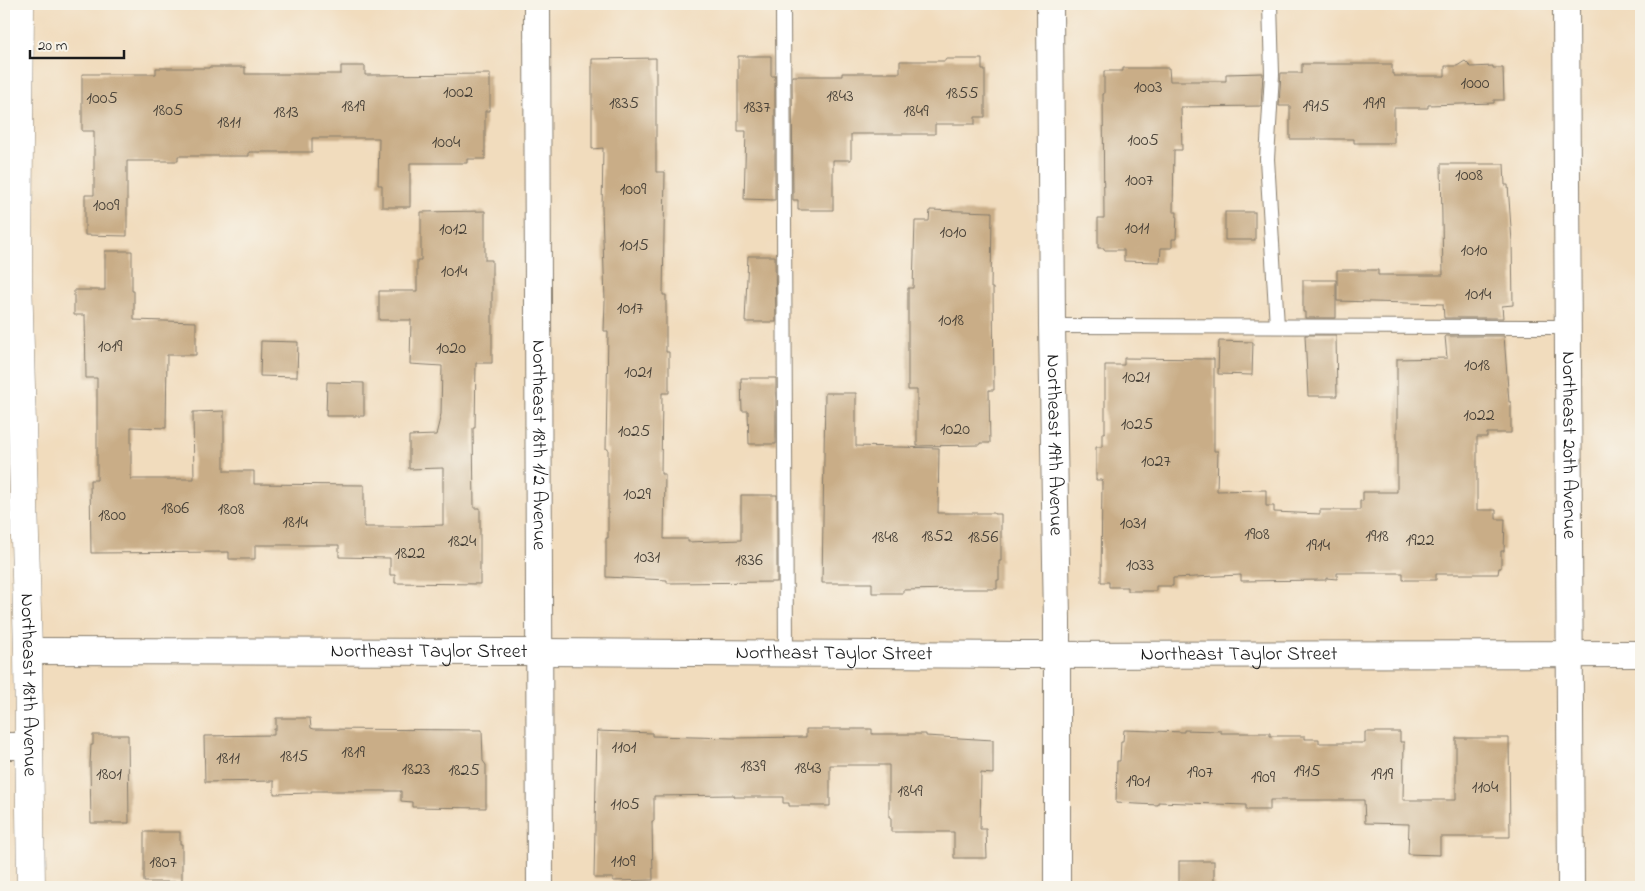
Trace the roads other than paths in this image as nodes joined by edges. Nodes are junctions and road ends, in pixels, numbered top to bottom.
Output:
1 (20, 4) edge
2 (537, 4) edge
3 (783, 4) edge
4 (1050, 4) edge
5 (1270, 4) edge
6 (1566, 4) edge
7 (12, 46) edge
8 (11, 275) edge
9 (1052, 326) junction
10 (1277, 326) junction
11 (1568, 328) junction
12 (28, 651) junction
13 (540, 652) junction
14 (786, 653) junction
15 (1570, 654) junction
16 (1641, 654) edge
17 (1057, 655) junction
18 (16, 746) edge
19 (31, 887) edge
20 (540, 887) edge
21 (1057, 887) edge
22 (1571, 887) edge

1 - 7 street, Northeast 18th Avenue
2 - 13 street, Northeast 18th 1/2 Avenue
3 - 14 lane
4 - 9 street, Northeast 19th Avenue
5 - 10 lane
6 - 11 street, Northeast 20th Avenue
7 - 8 street, Northeast 18th Avenue
8 - 12 street, Northeast 18th Avenue
9 - 10 lane
9 - 17 street, Northeast 19th Avenue
10 - 11 lane
11 - 15 street, Northeast 20th Avenue
12 - 13 street, Northeast Taylor Street
12 - 18 street, Northeast 18th Avenue
13 - 14 street, Northeast Taylor Street
13 - 20 street, Northeast 18th 1/2 Avenue
14 - 17 street, Northeast Taylor Street
15 - 16 street, Northeast Taylor Street
15 - 17 street, Northeast Taylor Street
15 - 22 street, Northeast 20th Avenue
17 - 21 street, Northeast 19th Avenue
18 - 19 street, Northeast 18th Avenue

